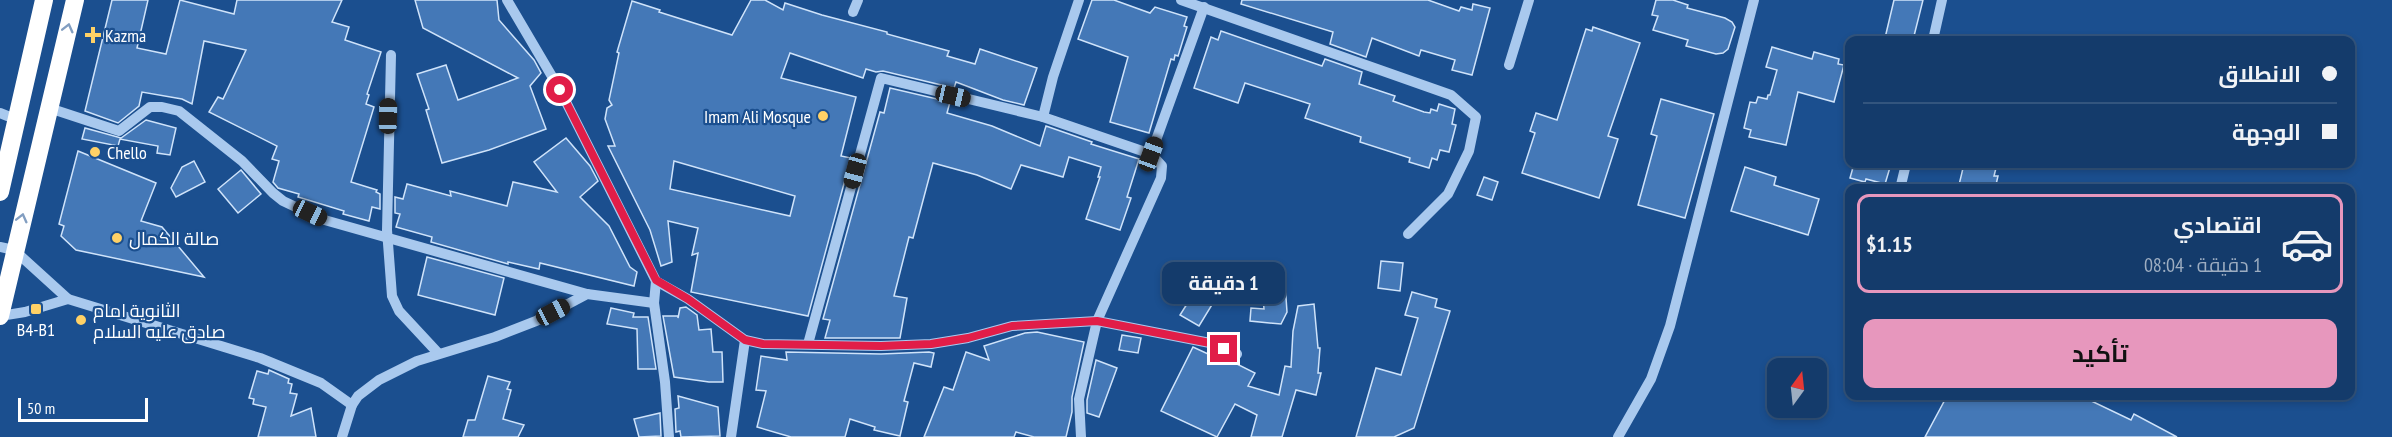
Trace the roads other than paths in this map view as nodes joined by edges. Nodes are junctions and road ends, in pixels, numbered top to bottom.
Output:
1 (44, 0) edge
2 (75, 0) edge
3 (507, 0) edge
4 (858, 0) edge
5 (1079, 0) edge
6 (1181, 0) edge
7 (1528, 0) edge
8 (1755, 0) edge
9 (1942, 0) edge
10 (1204, 7) junction
11 (854, 12) dead end
12 (1934, 36) edge
13 (391, 54) dead end
14 (1509, 65) dead end
15 (49, 108) junction
16 (8, 116) edge
17 (1043, 117) junction
18 (1151, 154) junction
19 (1904, 168) edge
20 (1901, 184) edge
21 (0, 192) edge
22 (1408, 234) dead end
23 (387, 239) junction
24 (7, 248) edge
25 (656, 280) junction
26 (587, 294) junction
27 (68, 299) junction
28 (654, 303) junction
29 (0, 316) edge
30 (1097, 321) junction
31 (745, 340) junction
32 (808, 344) junction
33 (438, 353) junction
34 (1237, 354) dead end
35 (352, 405) junction
36 (342, 437) edge
37 (669, 437) edge
38 (731, 437) edge
39 (1082, 437) edge
40 (1618, 437) edge

1 - 16 highway
15 -> 2 highway
3 - 25 street
4 - 11 street
5 - 17 street
6 - 10 street
7 - 14 street
8 - 40 street
9 - 12 street
10 - 18 street
10 - 22 street
13 - 23 street
15 - 23 street
24 -> 15 highway
16 - 21 highway
17 - 18 street
17 - 32 street
18 - 30 street
19 - 20 street
23 - 26 street
23 - 33 street
24 - 27 street
24 - 29 highway
25 - 28 street
25 - 31 street
26 - 28 street
26 - 33 street
27 - 29 street
27 - 35 street
28 - 37 street
30 - 32 street
30 - 34 street
30 - 39 street
31 - 32 street
31 - 38 street
33 - 35 street
35 - 36 street

